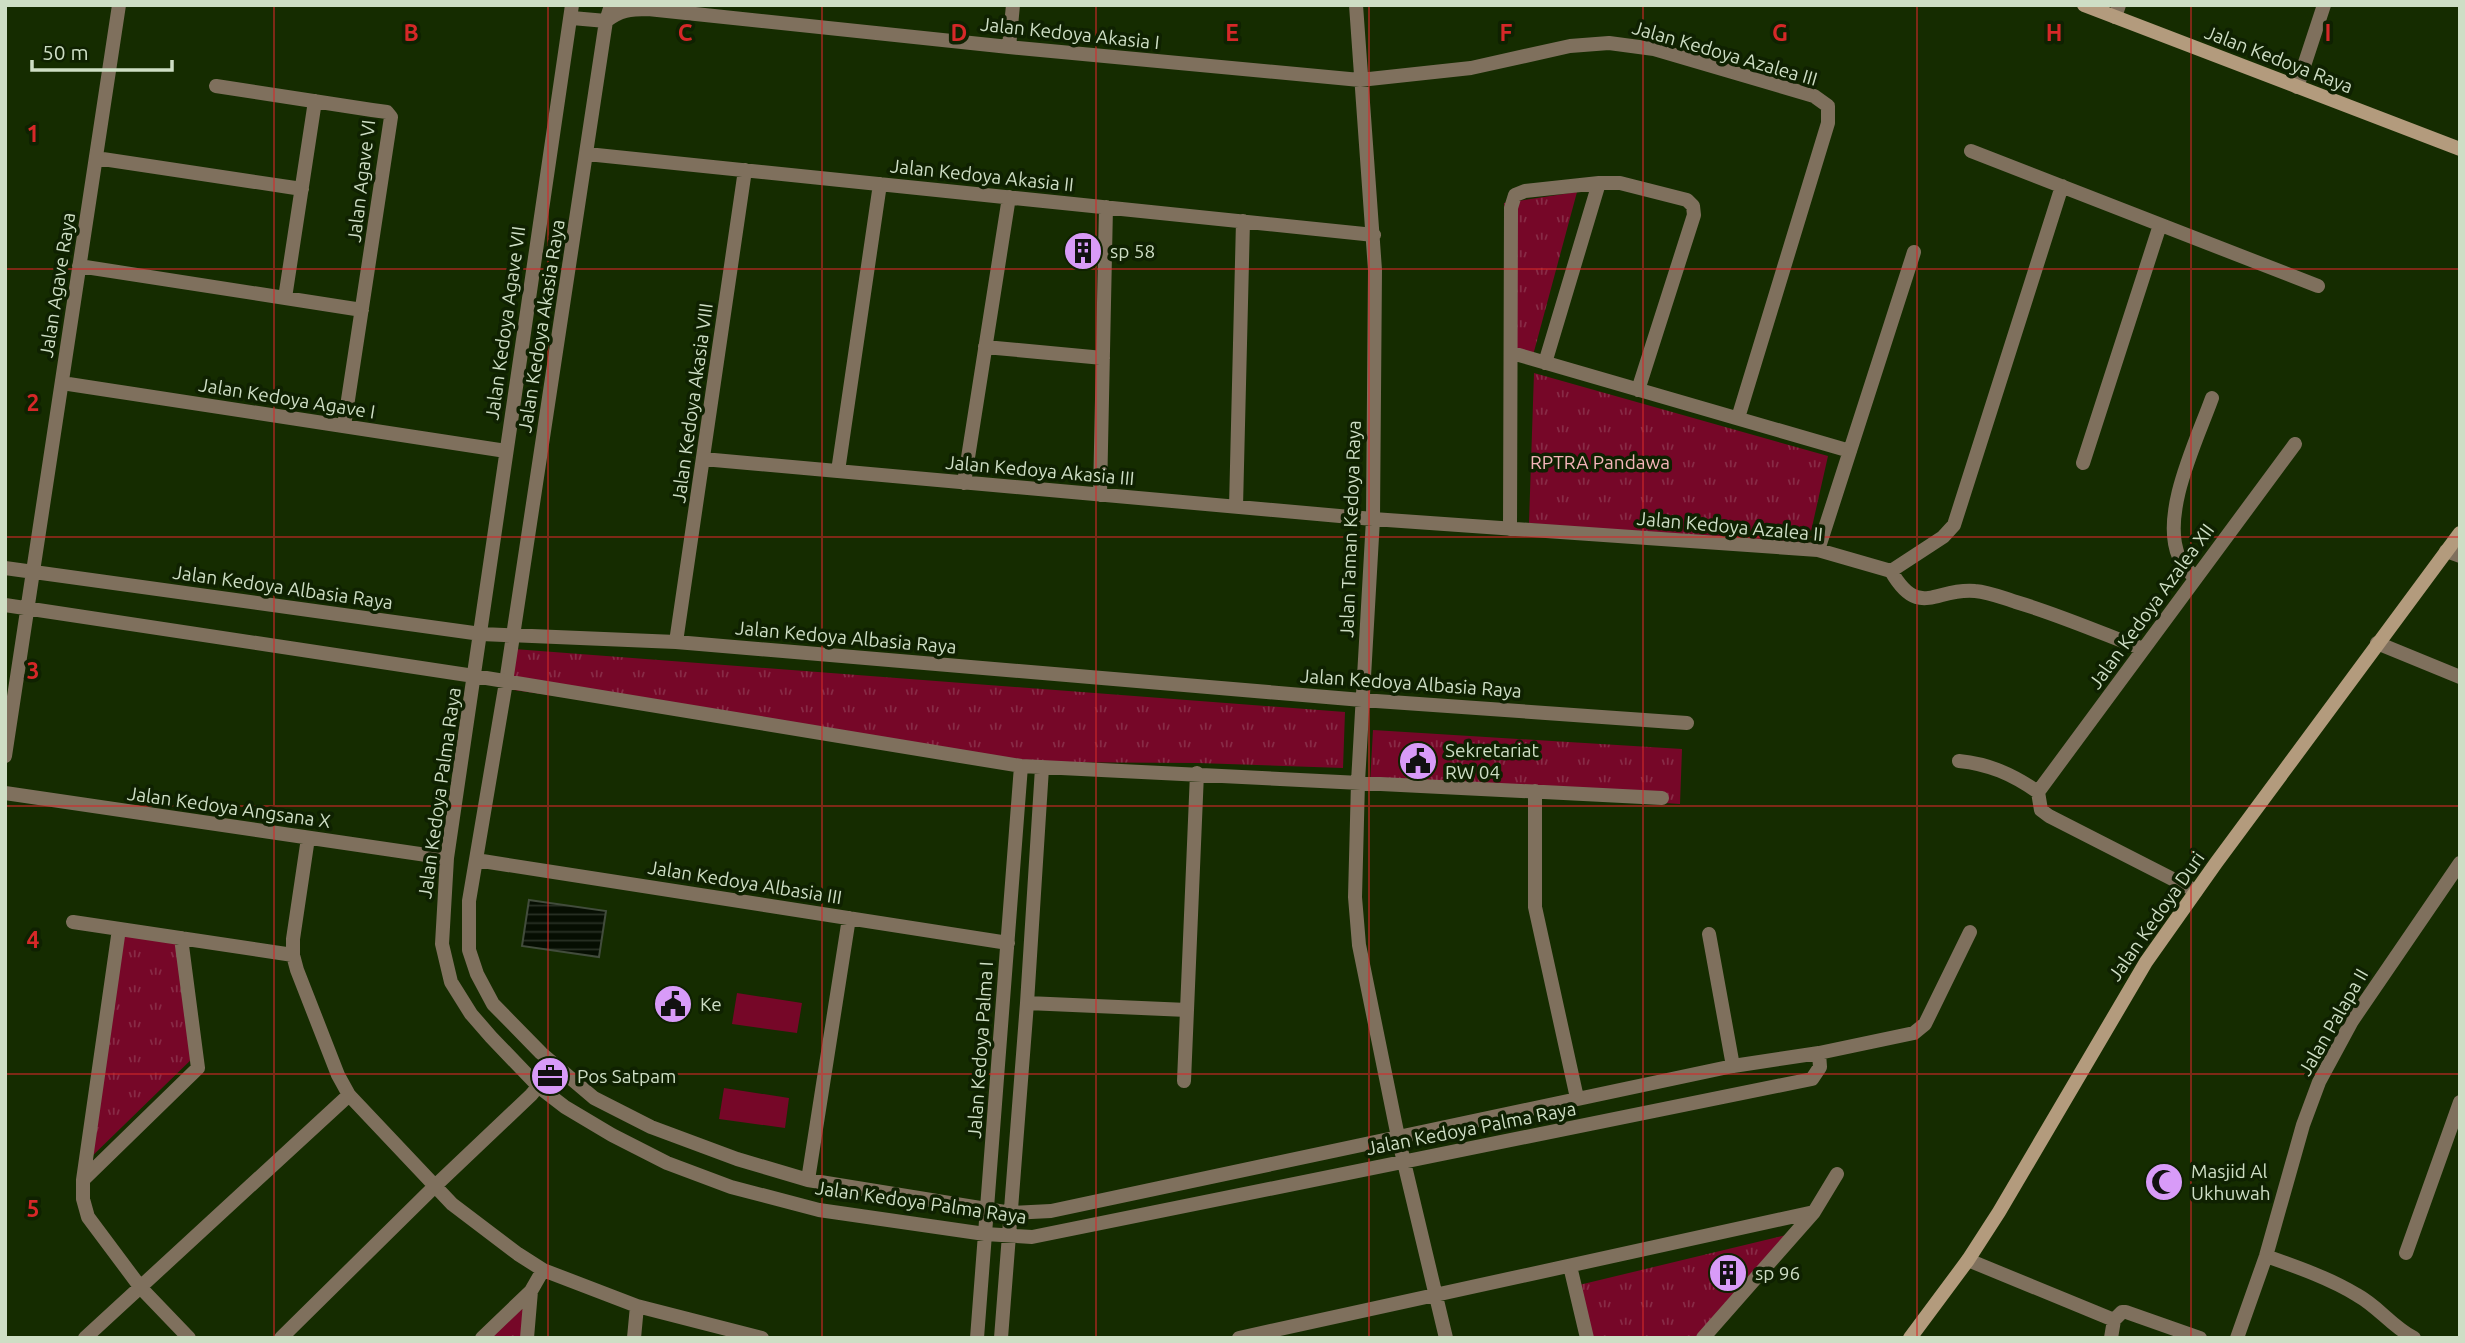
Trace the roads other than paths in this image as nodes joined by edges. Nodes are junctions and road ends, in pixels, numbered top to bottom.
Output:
1 (119, 5) edge
2 (611, 5) edge
3 (1013, 5) edge
4 (1356, 5) edge
5 (2084, 5) edge
6 (2323, 5) edge
7 (572, 11) edge
8 (2117, 11) edge
9 (606, 21) junction
10 (1009, 47) junction
11 (1360, 80) junction
12 (216, 86) dead end
13 (2297, 87) junction
14 (315, 101) junction
15 (2460, 149) edge
16 (1971, 151) dead end
17 (587, 154) junction
18 (96, 158) junction
19 (745, 170) junction
20 (1599, 183) junction
21 (880, 184) junction
22 (2062, 187) junction
23 (302, 189) junction
24 (1009, 197) junction
25 (1106, 207) junction
26 (1242, 221) junction
27 (2160, 225) junction
28 (1374, 235) junction
29 (1914, 251) dead end
30 (79, 267) junction
31 (2318, 286) dead end
32 (285, 298) junction
33 (362, 310) junction
34 (985, 347) junction
35 (1512, 353) junction
36 (1103, 358) junction
37 (1545, 363) junction
38 (62, 383) junction
39 (1637, 390) junction
40 (2212, 398) dead end
41 (1738, 418) junction
42 (344, 426) junction
43 (2295, 443) dead end
44 (506, 451) junction
45 (1850, 451) junction
46 (703, 459) junction
47 (2083, 463) dead end
48 (838, 471) junction
49 (964, 483) junction
50 (1100, 495) junction
51 (1236, 507) junction
52 (1373, 519) junction
53 (1510, 529) junction
54 (2460, 533) edge
55 (1818, 550) junction
56 (2453, 553) edge
57 (5, 568) edge
58 (1891, 571) junction
59 (33, 572) junction
60 (2195, 579) junction
61 (5, 605) edge
62 (27, 608) junction
63 (481, 634) junction
64 (513, 636) junction
65 (676, 642) junction
66 (2377, 643) junction
67 (2143, 649) junction
68 (474, 676) junction
69 (2460, 677) edge
70 (506, 682) junction
71 (1362, 700) junction
72 (1687, 723) dead end
73 (5, 755) edge
74 (1958, 761) dead end
75 (1021, 766) junction
76 (1042, 768) junction
77 (1197, 773) junction
78 (1358, 782) junction
79 (1535, 791) junction
80 (2038, 792) junction
81 (5, 793) edge
82 (1662, 798) dead end
83 (307, 838) junction
84 (447, 858) junction
85 (476, 860) junction
86 (2460, 863) edge
87 (2196, 891) junction
88 (849, 918) junction
89 (73, 922) dead end
90 (119, 929) junction
91 (1970, 932) dead end
92 (1709, 934) dead end
93 (181, 939) junction
94 (1007, 943) junction
95 (293, 955) junction
96 (1027, 1003) junction
97 (1187, 1010) junction
98 (1819, 1053) junction
99 (1733, 1066) junction
100 (558, 1069) junction
101 (1184, 1081) dead end
102 (539, 1087) junction
103 (349, 1096) junction
104 (1577, 1098) junction
105 (2460, 1102) edge
106 (1398, 1137) junction
107 (1404, 1161) junction
108 (1837, 1174) dead end
109 (83, 1180) junction
110 (808, 1180) junction
111 (434, 1187) junction
112 (987, 1209) junction
113 (1814, 1212) junction
114 (1011, 1213) junction
115 (985, 1234) junction
116 (1009, 1237) junction
117 (2406, 1253) dead end
118 (2266, 1256) junction
119 (1968, 1260) junction
120 (1570, 1266) junction
121 (543, 1269) junction
122 (141, 1288) junction
123 (531, 1291) junction
124 (1436, 1296) junction
125 (637, 1306) junction
126 (2114, 1320) junction
127 (1309, 1330) edge
128 (739, 1336) edge
129 (85, 1338) edge
130 (189, 1338) edge
131 (281, 1338) edge
132 (482, 1338) edge
133 (527, 1338) edge
134 (634, 1338) edge
135 (762, 1338) edge
136 (976, 1338) edge
137 (1001, 1338) edge
138 (1240, 1338) edge
139 (1446, 1338) edge
140 (1587, 1338) edge
141 (1703, 1338) edge
142 (1910, 1338) edge
143 (2112, 1338) edge
144 (2200, 1338) edge
145 (2236, 1338) edge
146 (2414, 1338) edge

1 - 18 street, Jalan Agave Raya
2 - 9 street, Jalan Kedoya Akasia Raya
3 - 10 street
4 - 11 street, Jalan Taman Kedoya Raya
5 - 8 street, Jalan Kedoya Raya
6 - 13 street
7 - 9 street, Jalan Kedoya Akasia I
7 - 44 street, Jalan Kedoya Agave VII
8 - 13 street, Jalan Kedoya Raya
9 - 10 street, Jalan Kedoya Akasia I
9 - 17 street, Jalan Kedoya Akasia Raya
10 - 11 street, Jalan Kedoya Akasia I
11 - 28 street, Jalan Taman Kedoya Raya
11 - 41 street, Jalan Kedoya Azalea III
12 - 14 street, Jalan Agave VI
13 - 15 street, Jalan Kedoya Raya
14 - 23 street
14 - 33 street, Jalan Agave VI
16 - 22 street
17 - 19 street, Jalan Kedoya Akasia II
17 - 64 street, Jalan Kedoya Akasia Raya
18 - 23 street
18 - 30 street, Jalan Agave Raya
19 - 21 street, Jalan Kedoya Akasia II
19 - 46 street, Jalan Kedoya Akasia VIII
20 - 35 street
20 - 37 street
20 - 39 street
21 - 24 street, Jalan Kedoya Akasia II
21 - 48 street
22 - 27 street
22 - 58 street
23 - 32 street
24 - 25 street, Jalan Kedoya Akasia II
24 - 34 street
25 - 26 street, Jalan Kedoya Akasia II
25 - 36 street
26 - 28 street, Jalan Kedoya Akasia II
26 - 51 street
27 - 31 street
27 - 47 street
28 - 52 street, Jalan Taman Kedoya Raya
29 - 45 street
30 - 32 street
30 - 38 street, Jalan Agave Raya
32 - 33 street
33 - 42 street, Jalan Agave VI
34 - 36 street
34 - 49 street
35 - 37 street
35 - 53 street
36 - 50 street
37 - 39 street
38 - 42 street, Jalan Kedoya Agave I
38 - 59 street, Jalan Agave Raya
39 - 41 street
40 - 60 street
41 - 45 street
42 - 44 street, Jalan Kedoya Agave I
43 - 60 street, Jalan Kedoya Azalea XII
44 - 63 street, Jalan Kedoya Agave VII
45 - 55 street
46 - 48 street, Jalan Kedoya Akasia III
46 - 65 street, Jalan Kedoya Akasia VIII
48 - 49 street, Jalan Kedoya Akasia III
49 - 50 street, Jalan Kedoya Akasia III
50 - 51 street, Jalan Kedoya Akasia III
51 - 52 street, Jalan Kedoya Akasia III
52 - 53 street, Jalan Kedoya Azalea II
52 - 71 street, Jalan Taman Kedoya Raya
53 - 55 street, Jalan Kedoya Azalea II
54 - 56 street, Jalan Kedoya Duri
55 - 58 street, Jalan Kedoya Azalea II
56 - 66 street, Jalan Kedoya Duri
57 - 59 street, Jalan Kedoya Albasia Raya
58 - 67 street
59 - 62 street, Jalan Agave Raya
59 - 63 street, Jalan Kedoya Albasia Raya
60 - 67 street, Jalan Kedoya Azalea XII
61 - 62 street
62 - 68 street
62 - 73 street, Jalan Agave Raya
63 - 64 street, Jalan Kedoya Albasia Raya
63 - 68 street, Jalan Kedoya Palma Raya
64 - 65 street, Jalan Kedoya Albasia Raya
64 - 70 street, Jalan Kedoya Palma Raya
65 - 71 street, Jalan Kedoya Albasia Raya
66 - 69 street
66 - 87 street, Jalan Kedoya Duri
67 - 80 street, Jalan Kedoya Azalea XII
68 - 70 street
68 - 84 street, Jalan Kedoya Palma Raya
70 - 75 street
70 - 85 street, Jalan Kedoya Palma Raya
71 - 72 street, Jalan Kedoya Albasia Raya
71 - 78 street, Jalan Taman Kedoya Raya
74 - 80 street
75 - 76 street
75 - 94 street, Jalan Kedoya Palma I
76 - 77 street
76 - 96 street
77 - 78 street
77 - 97 street
78 - 79 street
78 - 106 street, Jalan Taman Kedoya Raya
79 - 82 street
79 - 104 street
80 - 87 street
81 - 83 street, Jalan Kedoya Angsana X
83 - 84 street, Jalan Kedoya Angsana X
83 - 95 street
84 - 102 street, Jalan Kedoya Palma Raya
85 - 88 street, Jalan Kedoya Albasia III
85 - 100 street, Jalan Kedoya Palma Raya
86 - 118 street, Jalan Palapa II
87 - 119 street, Jalan Kedoya Duri
88 - 94 street, Jalan Kedoya Albasia III
88 - 110 street
89 - 90 street
90 - 93 street
90 - 109 street
91 - 98 street, Jalan Kedoya Palma Raya
92 - 99 street
93 - 95 street
93 - 109 street
94 - 112 street, Jalan Kedoya Palma I
95 - 103 street
96 - 97 street
96 - 114 street
97 - 101 street
98 - 99 street, Jalan Kedoya Palma Raya
98 - 107 street, Jalan Kedoya Palma Raya
99 - 104 street, Jalan Kedoya Palma Raya
100 - 102 street
100 - 110 street, Jalan Kedoya Palma Raya
102 - 111 street
102 - 115 street, Jalan Kedoya Palma Raya
103 - 111 street
103 - 122 street
104 - 106 street, Jalan Kedoya Palma Raya
105 - 117 street
106 - 107 street, Jalan Taman Kedoya Raya
106 - 114 street, Jalan Kedoya Palma Raya
107 - 116 street, Jalan Kedoya Palma Raya
107 - 124 street, Jalan Taman Kedoya Raya
108 - 113 street
109 - 122 street
110 - 112 street, Jalan Kedoya Palma Raya
111 - 121 street
111 - 131 street
112 - 114 street, Jalan Kedoya Palma Raya
112 - 115 street, Jalan Kedoya Palma I
113 - 120 street
113 - 141 street
114 - 116 street
115 - 116 street, Jalan Kedoya Palma Raya
115 - 136 street, Jalan Kedoya Palma I
116 - 137 street
118 - 145 street, Jalan Palapa II
118 - 146 street
119 - 126 street
119 - 142 street, Jalan Kedoya Duri
120 - 124 street
120 - 140 street
121 - 123 street
121 - 125 street
122 - 129 street
122 - 130 street
123 - 132 street
123 - 133 street
124 - 127 street
124 - 139 street, Jalan Taman Kedoya Raya
125 - 128 street
125 - 134 street
126 - 143 street
126 - 144 street
127 - 138 street
128 - 135 street

